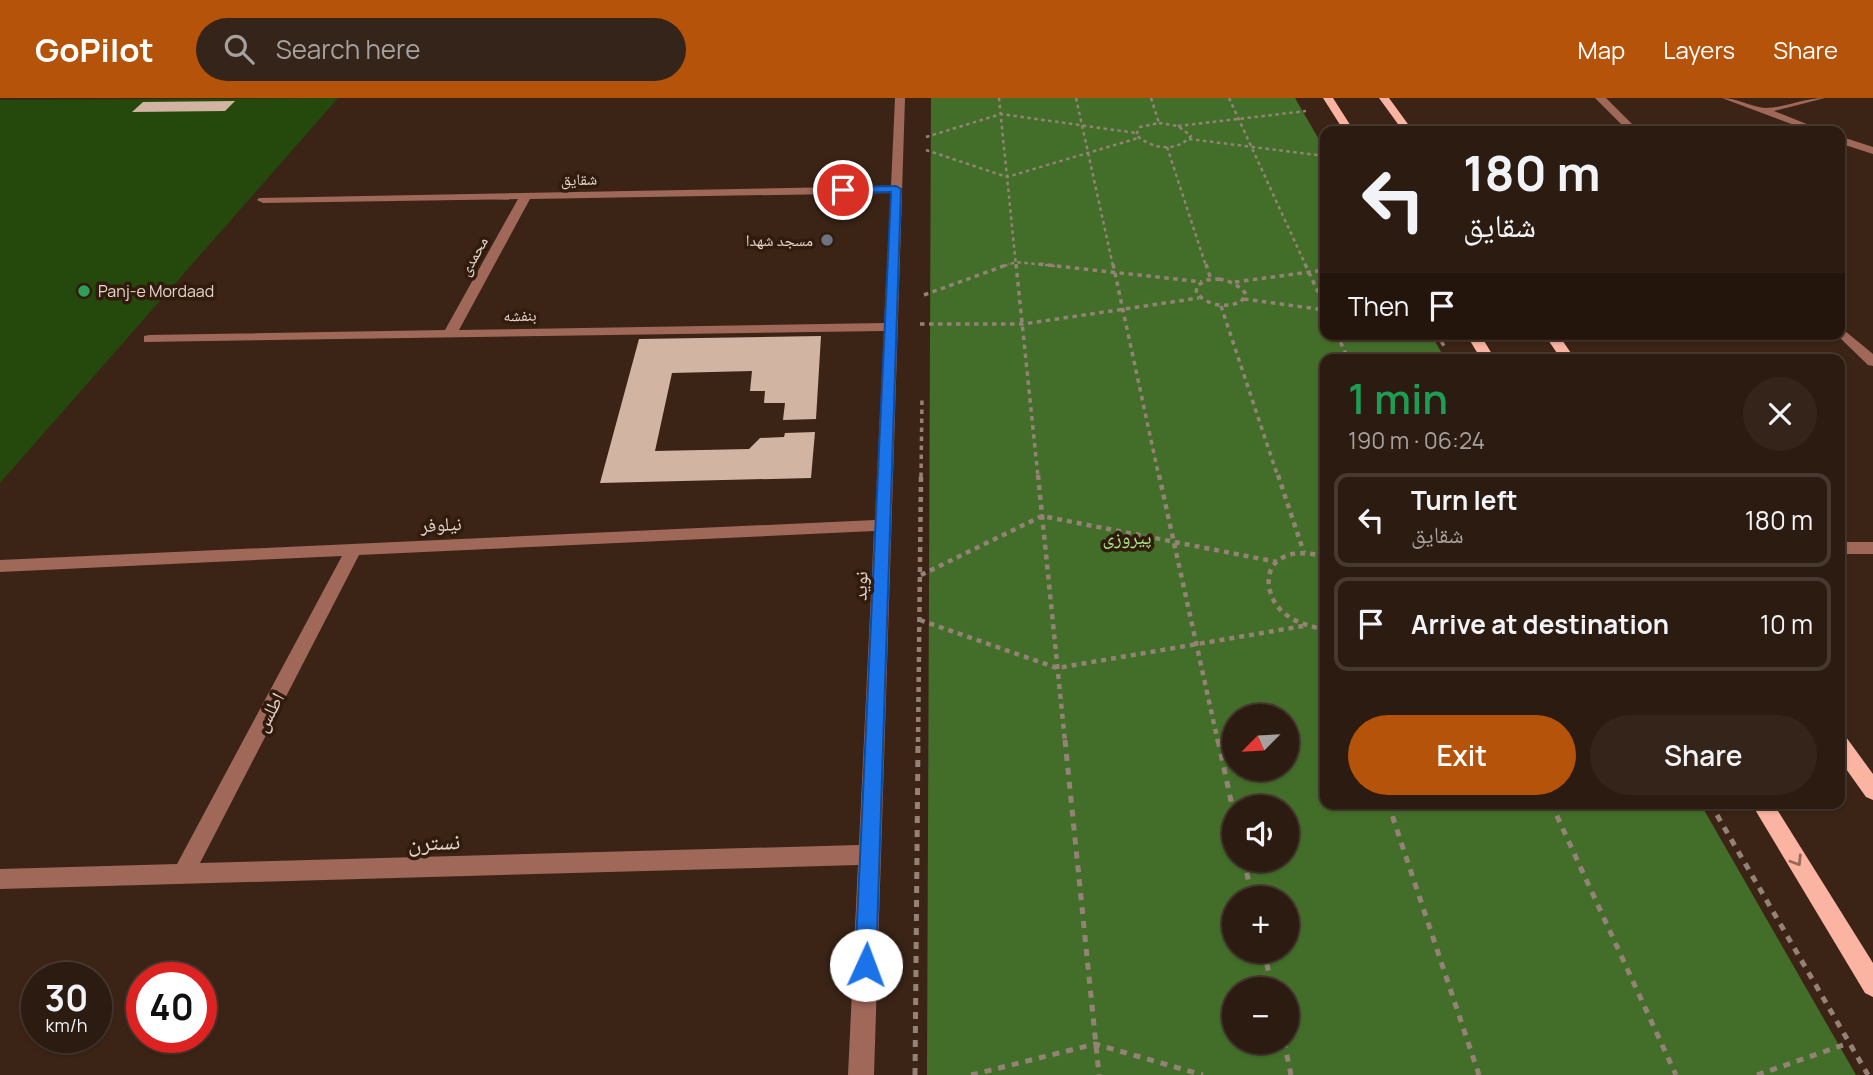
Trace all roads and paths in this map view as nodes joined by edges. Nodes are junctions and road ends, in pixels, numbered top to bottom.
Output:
1 (900, 98) edge
2 (999, 98) edge
3 (1076, 98) edge
4 (1151, 98) edge
5 (1229, 98) edge
6 (1328, 98) edge
7 (1384, 98) edge
8 (1600, 98) edge
9 (1727, 98) edge
10 (1821, 98) edge
11 (1307, 111) dead end
12 (1763, 111) junction
13 (1001, 114) junction
14 (1239, 119) junction
15 (1159, 123) junction
16 (926, 124) dead end
17 (1082, 125) junction
18 (1178, 126) junction
19 (1346, 126) edge
20 (1404, 126) edge
21 (1629, 126) edge
22 (1805, 126) edge
23 (1137, 135) junction
24 (926, 138) junction
25 (1189, 139) junction
26 (1845, 141) edge
27 (1845, 142) edge
28 (1167, 147) junction
29 (1252, 147) junction
30 (926, 150) junction
31 (1873, 151) edge
32 (1088, 152) junction
33 (1320, 155) edge
34 (1873, 161) edge
35 (925, 163) dead end
36 (1007, 177) junction
37 (896, 189) junction
38 (526, 195) junction
39 (263, 200) dead end
40 (1016, 262) junction
41 (1320, 271) edge
42 (1309, 272) junction
43 (1115, 273) junction
44 (1212, 279) junction
45 (924, 281) dead end
46 (1202, 282) junction
47 (1233, 283) junction
48 (924, 295) junction
49 (1320, 297) edge
50 (1199, 298) junction
51 (1244, 299) junction
52 (923, 304) dead end
53 (1221, 306) junction
54 (1320, 308) edge
55 (1123, 309) junction
56 (923, 314) dead end
57 (923, 324) junction
58 (1023, 324) junction
59 (891, 327) junction
60 (450, 334) junction
61 (1845, 336) edge
62 (923, 337) dead end
63 (149, 339) dead end
64 (1873, 362) edge
65 (922, 391) dead end
66 (1042, 516) junction
67 (883, 525) junction
68 (1174, 542) junction
69 (1845, 548) edge
70 (1873, 548) edge
71 (354, 550) junction
72 (1304, 553) junction
73 (1320, 555) edge
74 (1277, 562) junction
75 (0, 566) edge
76 (921, 575) junction
77 (920, 620) junction
78 (1303, 626) junction
79 (1320, 630) edge
80 (1196, 644) junction
81 (1057, 668) junction
82 (1845, 751) edge
83 (1873, 791) edge
84 (1230, 795) edge
85 (1390, 809) edge
86 (1555, 809) edge
87 (1713, 809) edge
88 (1765, 809) edge
89 (870, 855) junction
90 (184, 874) junction
91 (0, 879) edge
92 (1873, 985) edge
93 (1849, 1042) junction
94 (1096, 1044) junction
95 (1287, 1054) edge
96 (861, 1075) edge
97 (915, 1075) edge
98 (971, 1075) edge
99 (1099, 1075) edge
100 (1203, 1075) edge
101 (1291, 1075) edge
102 (1479, 1075) edge
103 (1675, 1075) edge
104 (1757, 1075) edge
105 (1868, 1075) edge

1 - 37 street, نوید
2 - 13 path
3 - 17 path
4 - 15 path
5 - 14 path
6 - 19 main road
7 - 20 main road
8 - 21 street
9 - 12 street
10 - 12 street
11 - 14 path
12 - 22 street
13 - 17 path
13 - 24 path
13 - 36 path
14 - 18 path
14 - 29 path
15 - 18 path
15 - 23 path
16 - 24 path
17 - 23 path
17 - 32 path
18 - 25 path
23 - 28 path
23 - 32 path
24 - 30 path
25 - 28 path
25 - 29 path
26 - 31 street
27 - 34 street
28 - 44 path
29 - 33 path
29 - 42 path
30 - 35 path
30 - 36 path
32 - 36 path
32 - 43 path
36 - 40 path
37 - 38 street, شقایق
37 - 59 street, نوید
38 - 39 street, شقایق
38 - 60 street, محمدی
40 - 43 path
40 - 48 path
40 - 58 path
41 - 42 path
42 - 47 path
42 - 49 path
43 - 46 path
43 - 55 path
44 - 46 path
44 - 47 path
45 - 48 path
46 - 50 path
47 - 51 path
48 - 52 path
50 - 53 path
50 - 55 path
51 - 53 path
51 - 54 path
53 - 72 path
55 - 58 path
55 - 68 path
56 - 57 path
57 - 58 path
57 - 59 path
57 - 62 path
58 - 66 path
59 - 60 street, بنفشه
59 - 67 street, نوید
60 - 63 street, بنفشه
61 - 64 street
65 - 76 path
66 - 68 path
66 - 76 path
66 - 81 path
67 - 71 street, نیلوفر
67 - 89 street, نوید
68 - 74 path
68 - 80 path
69 - 70 street
71 - 75 street, نیلوفر
71 - 90 street, اطلس
72 - 73 path
72 - 74 path
74 - 78 path
76 - 77 path
77 - 81 path
77 - 97 path
78 - 79 path
78 - 80 path
80 - 81 path
80 - 84 path
81 - 94 path
82 - 83 main road
85 - 102 path
86 - 103 path
87 - 93 path
88 -> 92 main road
89 - 90 street, نسترن
89 - 96 street, نوید
90 - 91 street, نسترن
93 - 104 path
93 - 105 path
94 - 98 path
94 - 99 path
94 - 100 path
95 - 101 path

